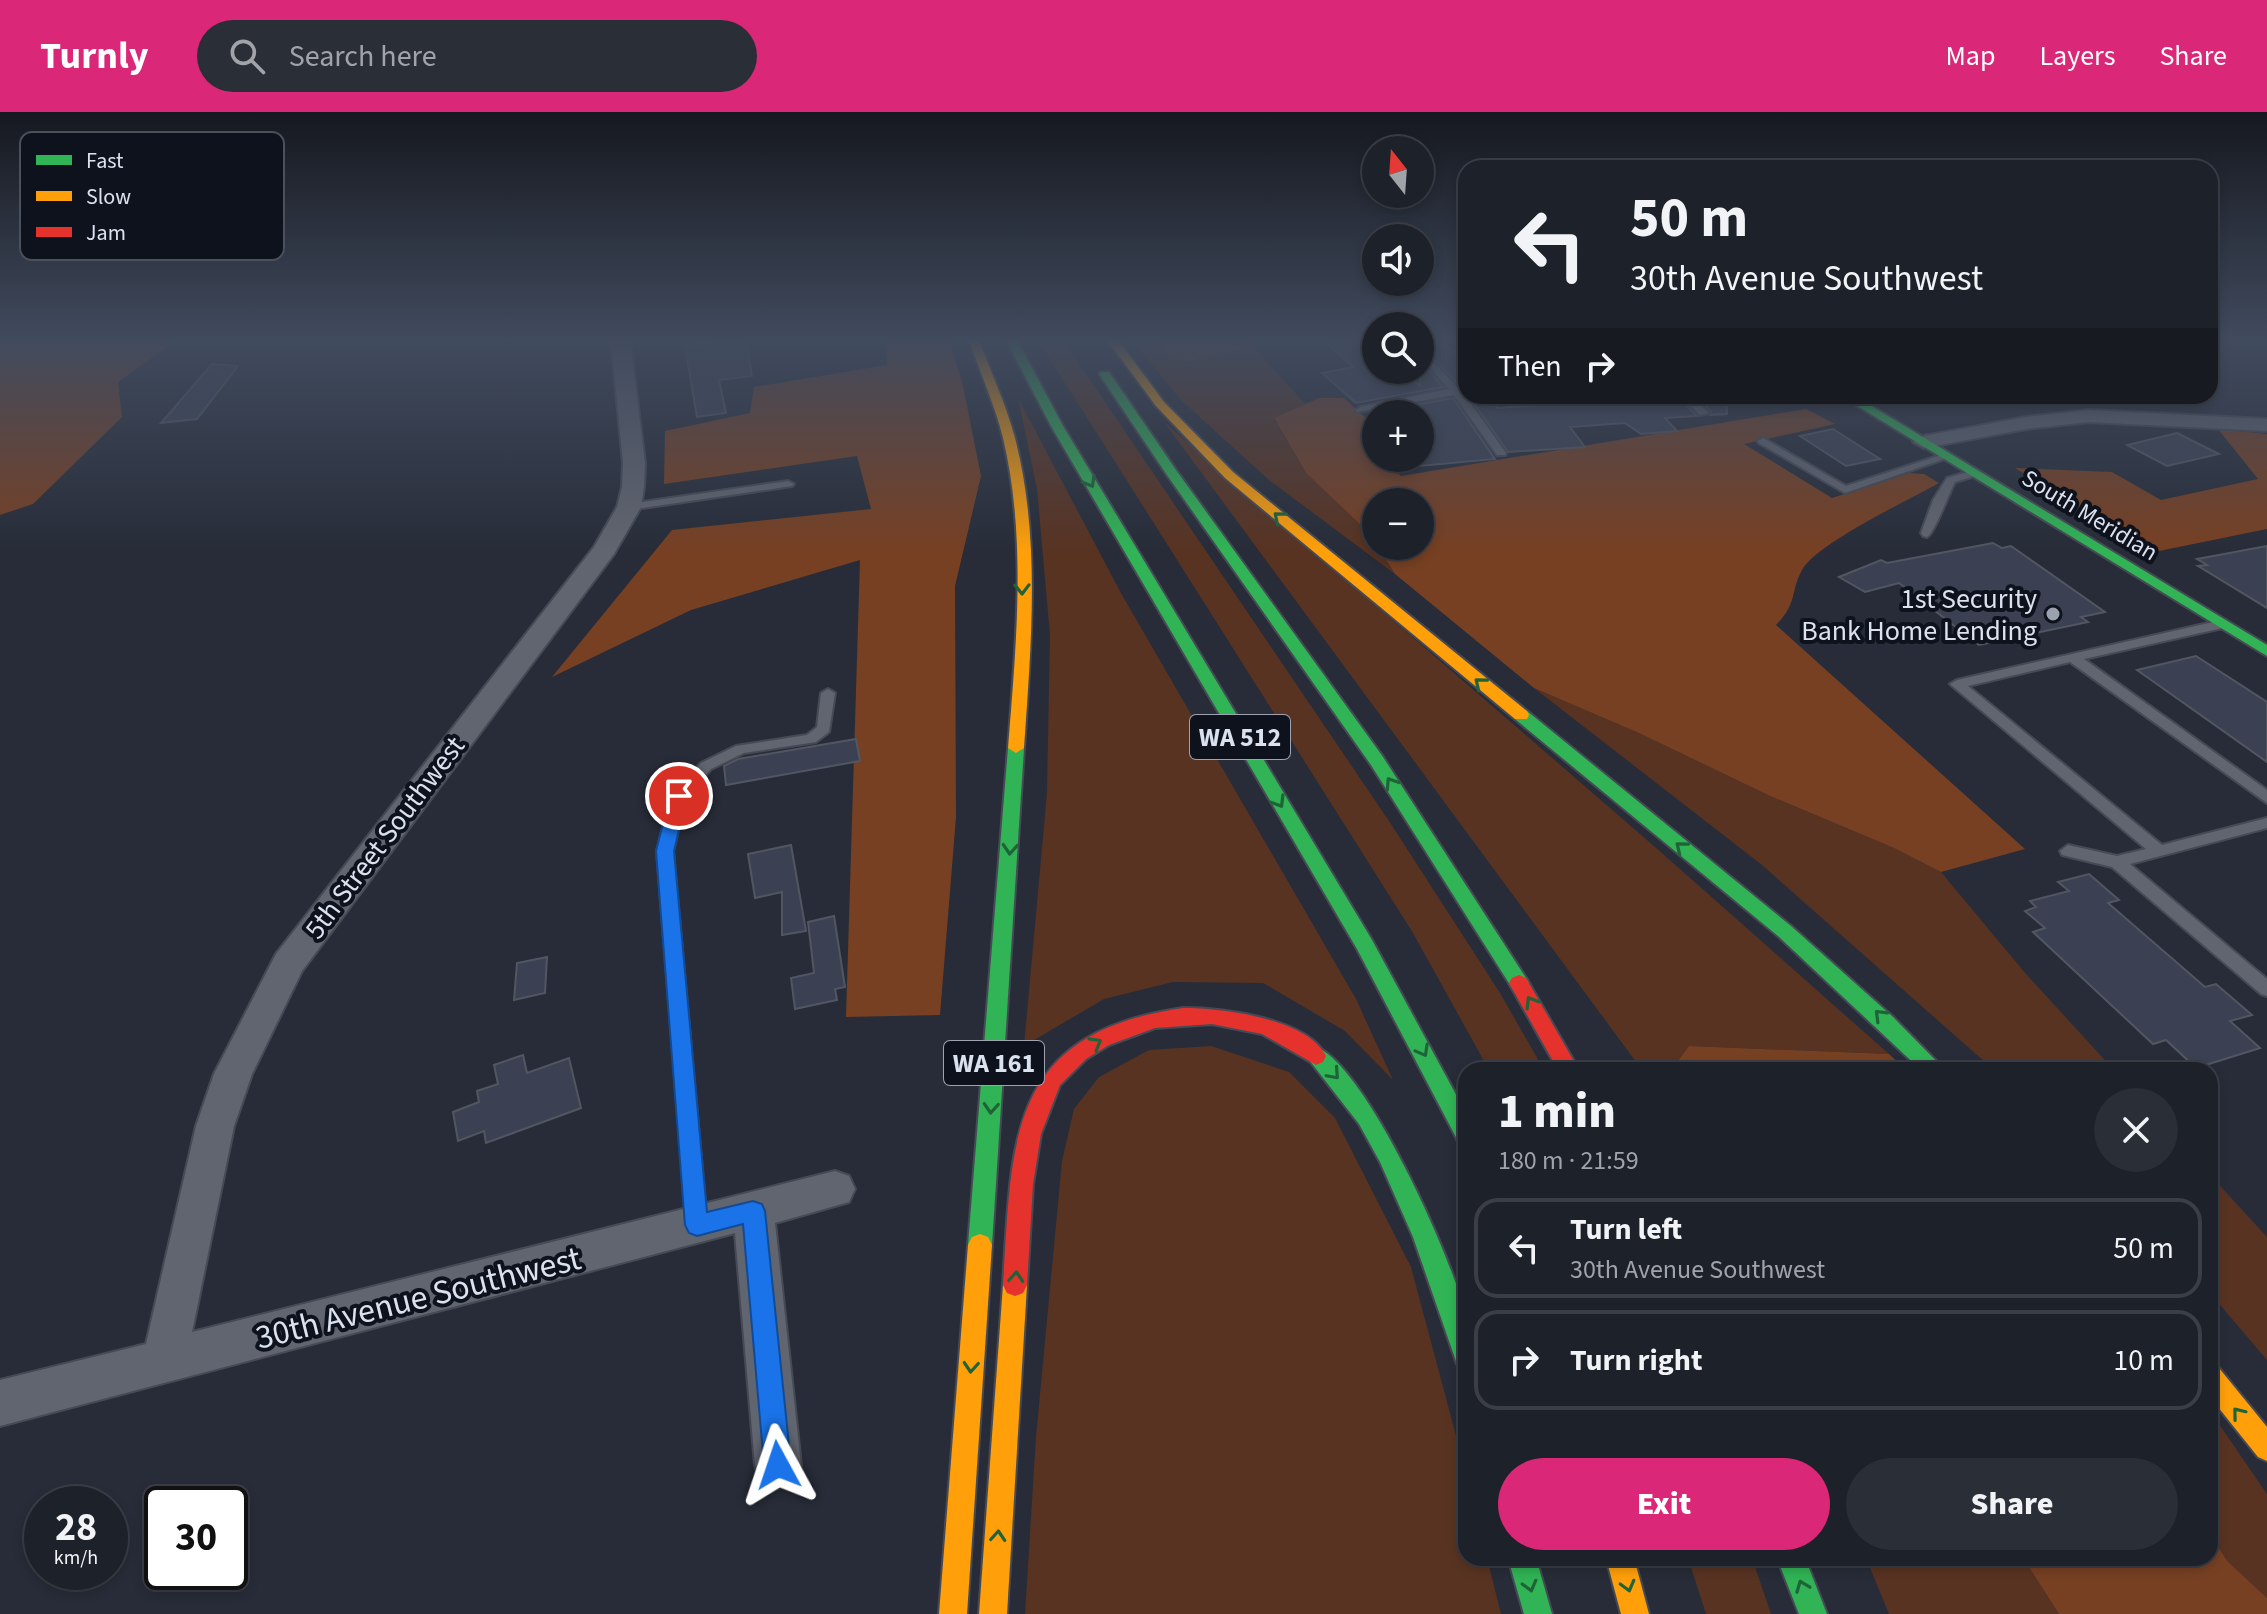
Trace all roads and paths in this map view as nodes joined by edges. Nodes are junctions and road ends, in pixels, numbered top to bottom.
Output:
1 (628, 410) edge
2 (999, 410) edge
3 (1050, 410) edge
4 (1128, 410) edge
5 (1166, 410) edge
6 (1474, 410) edge
7 (1701, 410) edge
8 (1871, 410) edge
9 (1704, 413) dead end
10 (2267, 425) edge
11 (1763, 441) dead end
12 (1924, 442) junction
13 (1501, 453) dead end
14 (1948, 456) junction
15 (1974, 473) junction
16 (788, 484) dead end
17 (629, 507) junction
18 (1927, 533) dead end
19 (2222, 624) junction
20 (2267, 651) edge
21 (2073, 658) junction
22 (828, 693) dead end
23 (2267, 798) edge
24 (2264, 827) edge
25 (2068, 851) dead end
26 (2159, 851) junction
27 (2117, 862) junction
28 (2267, 989) edge
29 (1564, 1062) edge
30 (1927, 1062) edge
31 (1458, 1119) edge
32 (835, 1189) dead end
33 (753, 1211) junction
34 (697, 1225) junction
35 (1458, 1334) edge
36 (164, 1362) junction
37 (2218, 1387) edge
38 (0, 1403) edge
39 (2267, 1448) edge
40 (778, 1465) dead end
41 (1524, 1566) edge
42 (1622, 1566) edge
43 (1794, 1566) edge
44 (953, 1614) edge
45 (993, 1614) edge
46 (1538, 1614) edge
47 (1635, 1614) edge
48 (1813, 1614) edge

1 - 17 street, 5th Street Southwest
2 -> 44 main road, WA 161
3 -> 31 main road, WA 512
29 -> 4 main road
30 -> 5 main road
6 - 13 lane
7 - 9 lane
8 - 12 main road, South Meridian
10 - 12 street
11 - 14 lane
12 - 14 main road, South Meridian
14 - 15 main road, South Meridian
15 - 18 lane
15 - 19 main road, South Meridian
16 - 17 lane
17 - 36 street, 5th Street Southwest
19 - 20 main road, South Meridian
19 - 21 lane
21 - 23 lane
21 - 26 lane
22 - 34 lane
24 - 26 lane
25 - 27 lane
26 - 27 lane
27 - 28 lane
32 - 33 street, 30th Avenue Southwest
33 - 34 street, 30th Avenue Southwest
33 - 40 street
34 - 36 street, 30th Avenue Southwest
45 -> 35 main road
36 - 38 street, 30th Avenue Southwest
39 -> 37 main road
41 -> 46 main road
42 -> 47 main road
48 -> 43 main road

